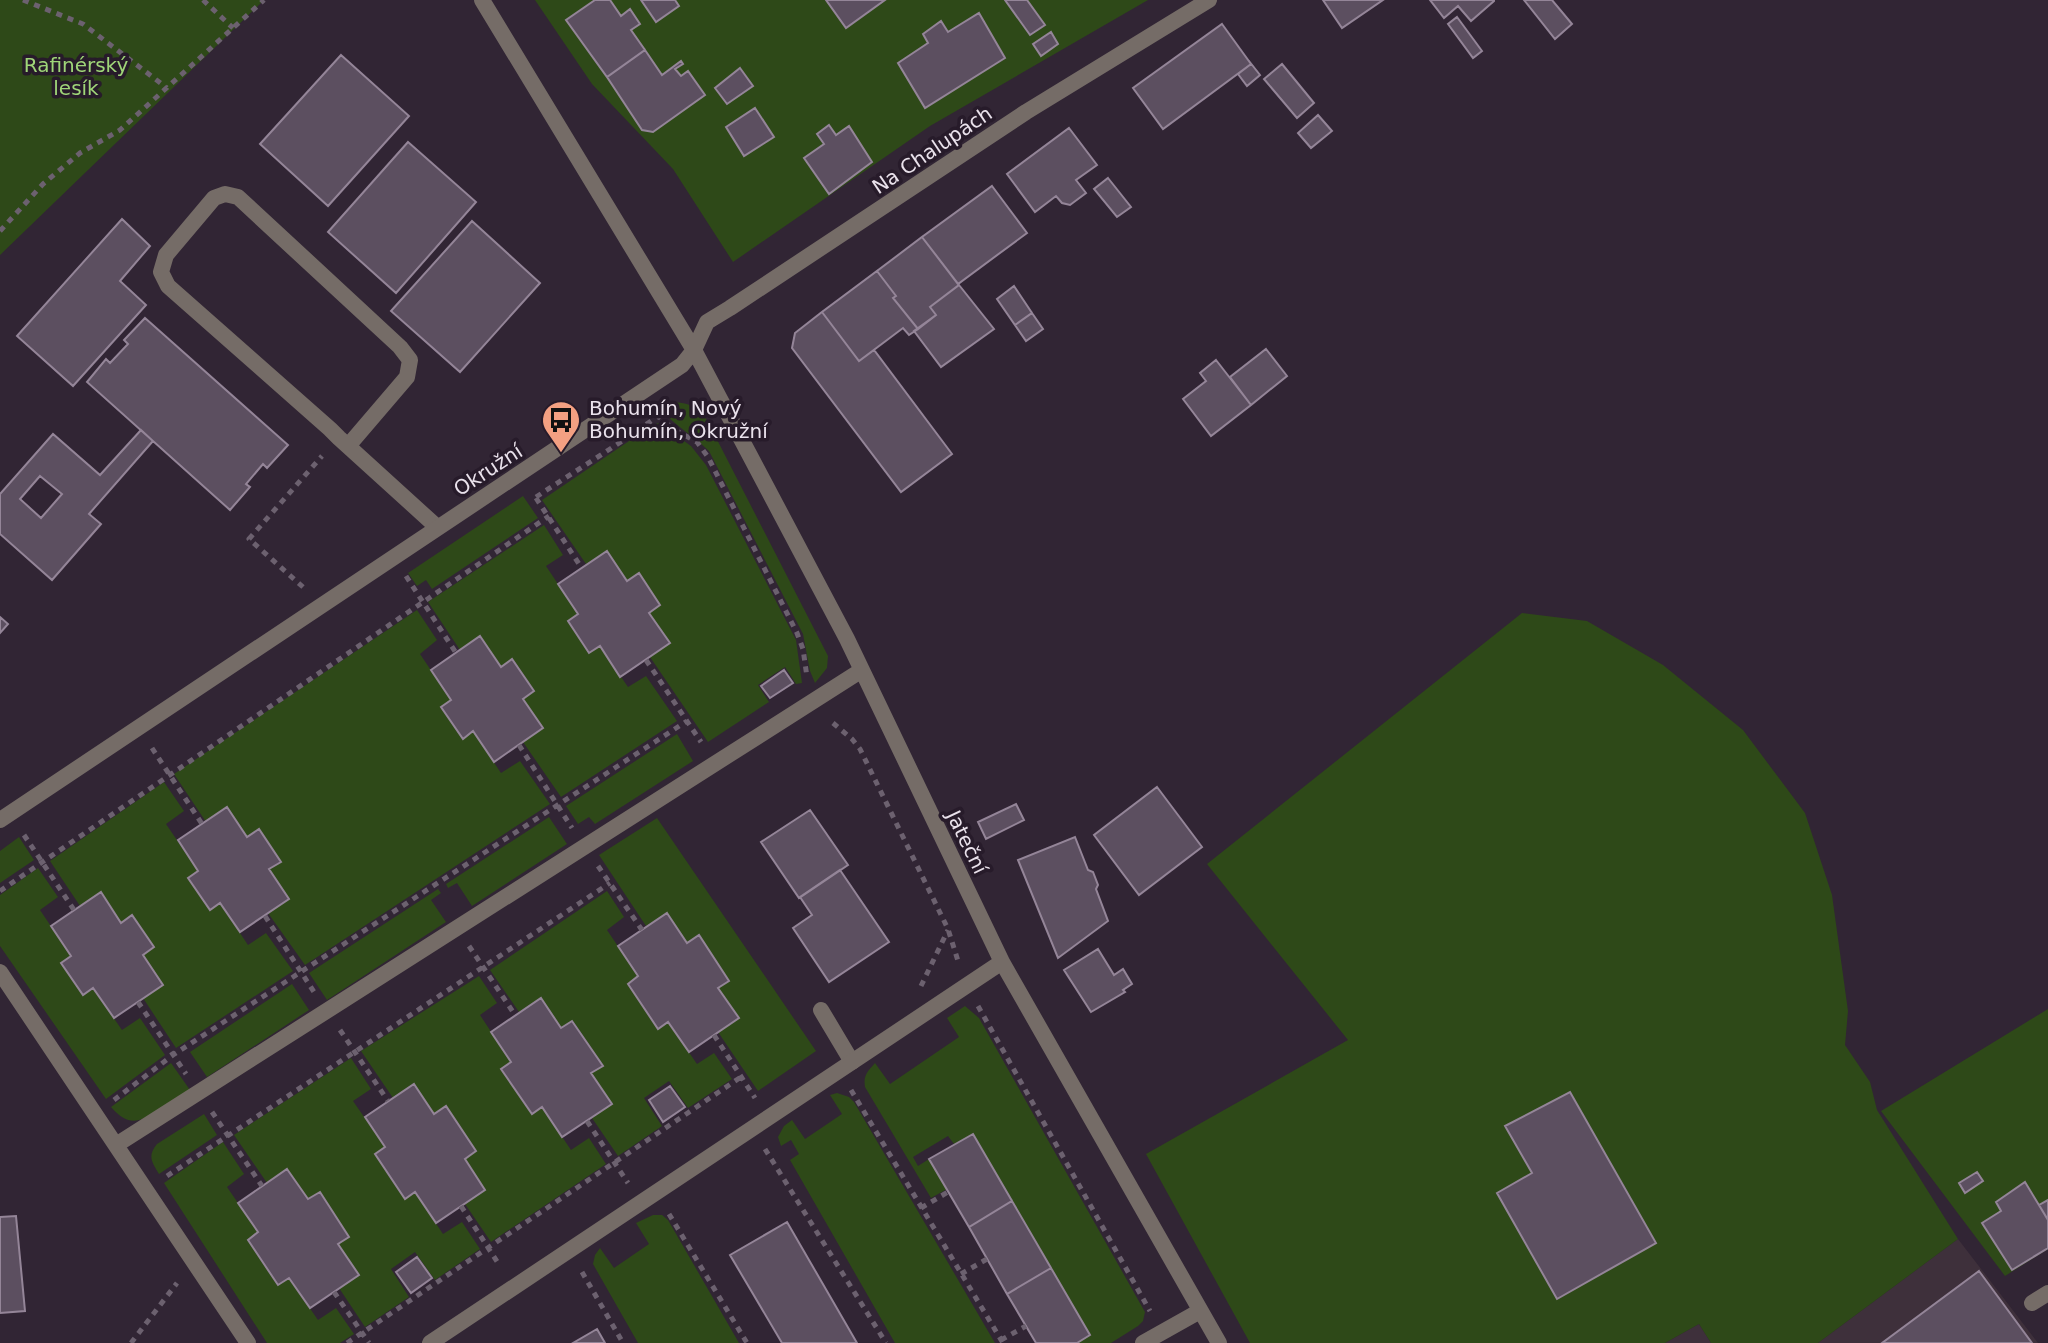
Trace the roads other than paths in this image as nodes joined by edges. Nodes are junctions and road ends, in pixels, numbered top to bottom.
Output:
1 (482, 0) edge
2 (1209, 0) edge
3 (694, 350) junction
4 (343, 442) junction
5 (437, 527) junction
6 (862, 670) junction
7 (5, 816) edge
8 (1002, 962) junction
9 (0, 972) edge
10 (821, 1010) dead end
11 (846, 1066) junction
12 (116, 1145) junction
13 (2048, 1293) edge
14 (2032, 1303) dead end
15 (1200, 1311) junction
16 (248, 1343) edge
17 (430, 1343) edge
18 (1143, 1343) edge
19 (1219, 1343) edge

1 - 3 street
2 - 3 street, Na Chalupách
3 - 5 street, Okružní
3 - 6 street, Jateční
4 - 4 street
4 - 5 street
5 - 7 street, Okružní
6 - 8 street, Jateční
6 - 12 street
8 - 11 street
8 - 15 street, Jateční
9 - 12 street
10 - 11 street
11 - 17 street
12 - 16 street
13 - 14 street
15 - 18 street
15 - 19 street, Jateční

